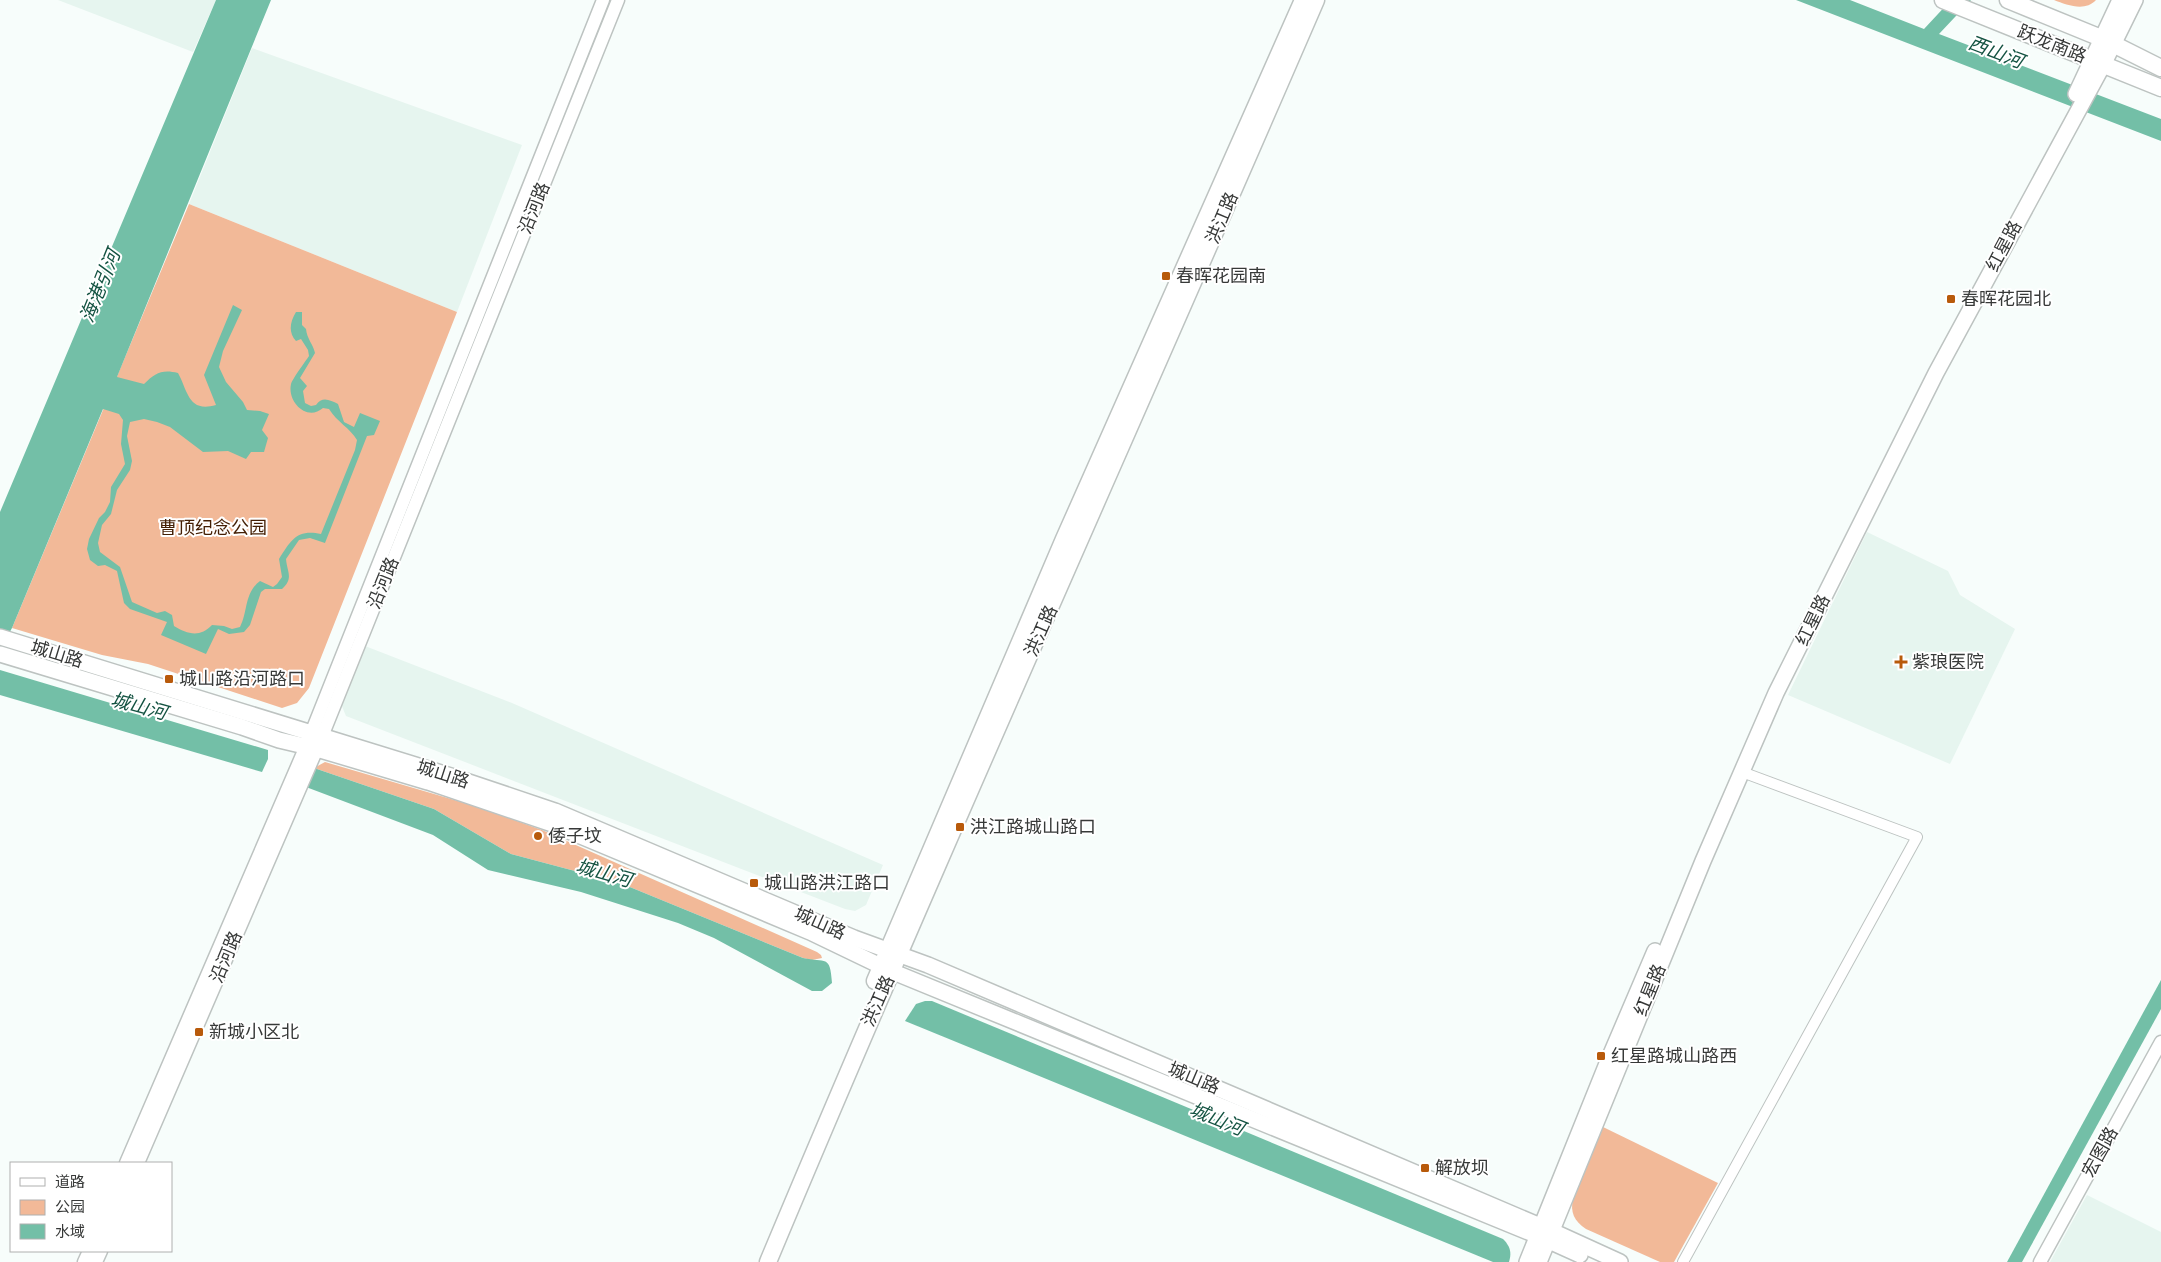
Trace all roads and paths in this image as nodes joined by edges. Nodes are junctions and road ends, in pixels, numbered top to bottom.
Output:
1 (603, 0) edge
2 (618, 0) edge
3 (1303, 0) edge
4 (1316, 0) edge
5 (1943, 0) edge
6 (2008, 0) edge
7 (2120, 0) edge
8 (2136, 0) edge
9 (2107, 42) junction
10 (2097, 62) junction
11 (2161, 68) edge
12 (2161, 88) edge
13 (2072, 110) junction
14 (5, 639) edge
15 (2, 655) edge
16 (314, 741) junction
17 (1742, 772) junction
18 (893, 953) junction
19 (886, 969) junction
20 (2161, 1042) edge
21 (126, 1162) edge
22 (138, 1162) edge
23 (1545, 1234) junction
24 (758, 1262) edge
25 (768, 1262) edge
26 (1527, 1262) edge
27 (1539, 1262) edge
28 (1595, 1262) edge
29 (1620, 1262) edge
30 (1683, 1262) edge
31 (2040, 1262) edge

1 - 16 street, 沿河路
2 - 16 street, 沿河路
3 - 18 main road, 洪江路
4 - 18 main road, 洪江路
5 - 10 main road, 跃龙南路
6 - 9 main road, 跃龙南路
7 - 9 main road, 红星路
8 - 9 main road, 红星路
9 - 10 main road, 红星路
9 - 11 main road, 跃龙南路
10 - 12 main road, 跃龙南路
10 - 13 main road, 红星路
13 - 17 main road, 红星路
13 - 23 main road, 红星路
14 - 16 main road, 城山路
15 - 16 main road, 城山路
16 - 18 main road, 城山路
16 - 19 main road, 城山路
16 - 21 street, 沿河路
16 - 22 street, 沿河路
17 - 23 main road, 红星路
17 - 30 street
18 - 19 main road, 洪江路
18 - 23 main road, 城山路
19 - 23 main road, 城山路
19 - 24 main road, 洪江路
19 - 25 main road, 洪江路
20 - 31 street, 宏图路
23 - 26 main road, 红星路
23 - 27 main road, 红星路
23 - 28 main road, 城山路
23 - 29 main road, 城山路

